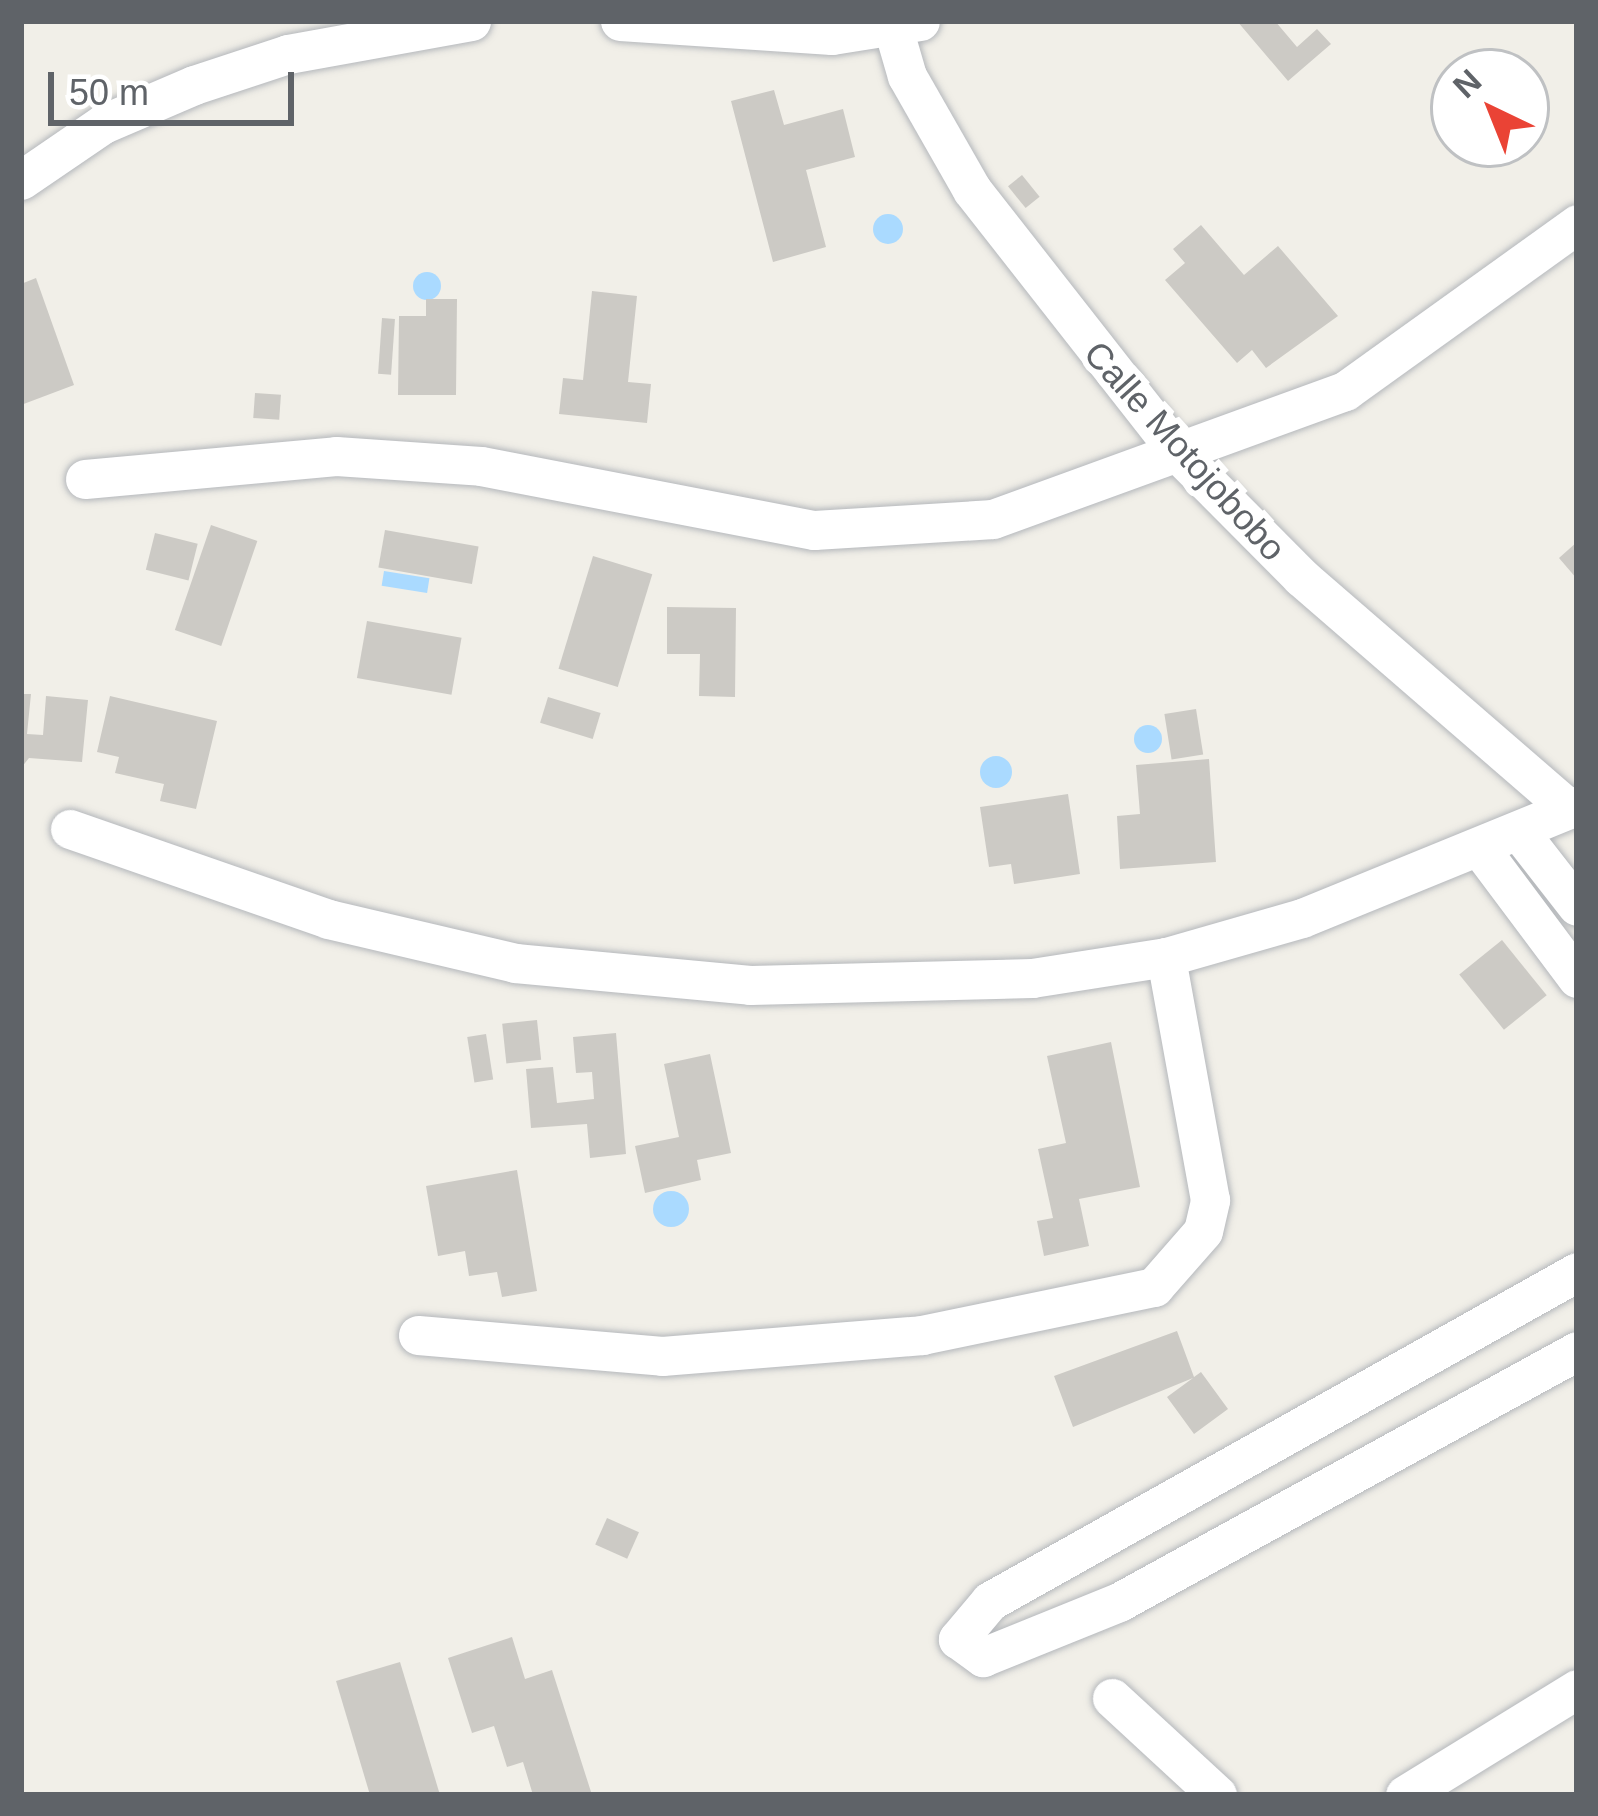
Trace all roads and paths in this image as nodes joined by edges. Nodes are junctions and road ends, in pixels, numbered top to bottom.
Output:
1 (471, 21) edge
2 (620, 21) edge
3 (901, 25) edge
4 (21, 179) edge
5 (1577, 224) edge
6 (1178, 454) junction
7 (85, 479) dead end
8 (1573, 808) edge
9 (70, 829) dead end
10 (1521, 834) junction
11 (1483, 851) junction
12 (1577, 906) edge
13 (1166, 957) junction
14 (1577, 977) edge
15 (1577, 1272) edge
16 (418, 1334) dead end
17 (1577, 1351) edge
18 (1577, 1689) edge
19 (1112, 1699) dead end
20 (1217, 1795) edge
21 (1405, 1795) edge

1 - 4 street
2 - 3 street
3 - 6 street, Calle Motojobobo
5 - 6 street
6 - 7 street
6 - 8 street, Calle Motojobobo
8 - 10 street
9 - 13 street
10 - 11 street
10 - 12 street
11 - 13 street
11 - 14 street
13 - 16 street
15 - 17 street
18 - 21 street
19 - 20 street

